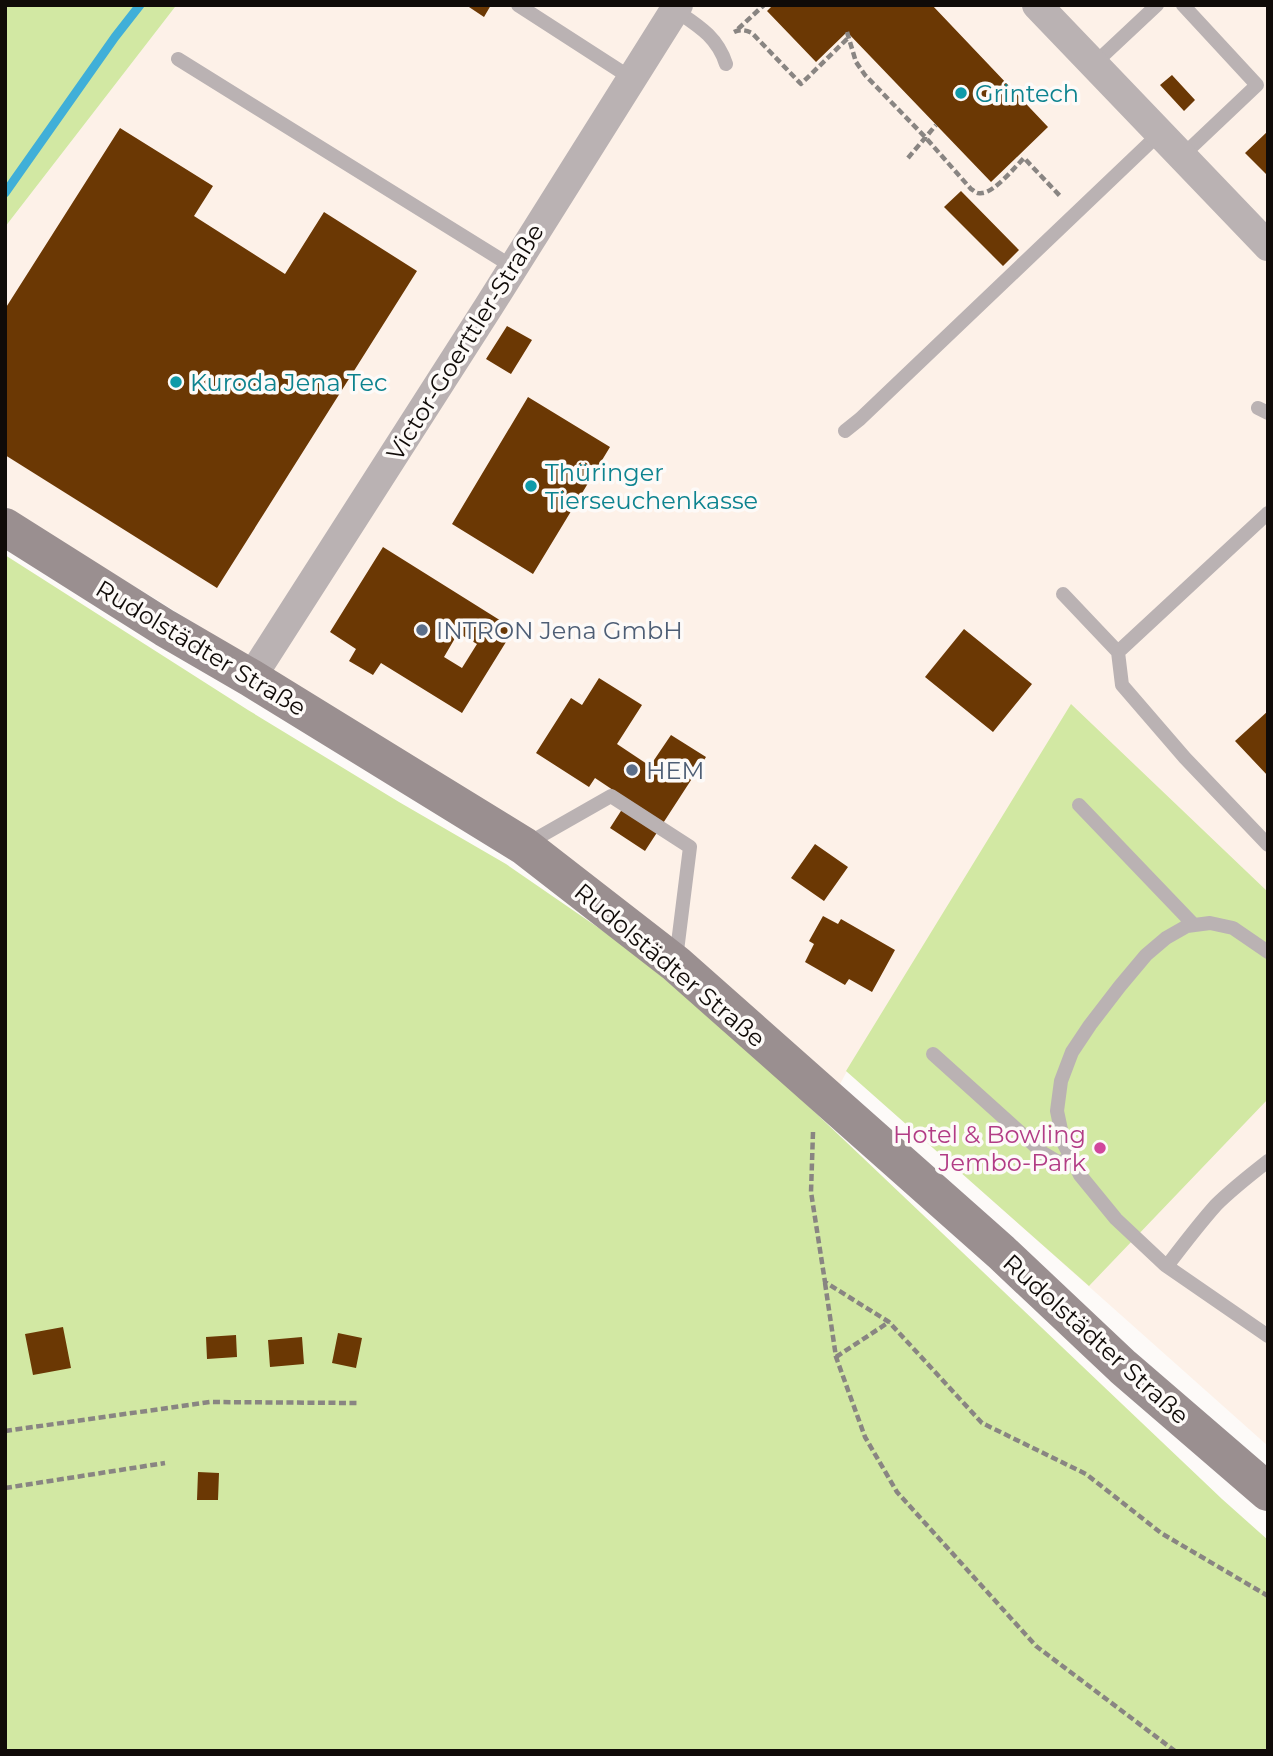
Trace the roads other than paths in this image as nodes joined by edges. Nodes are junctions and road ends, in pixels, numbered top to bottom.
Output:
1 (518, 5) edge
2 (1037, 5) edge
3 (1157, 5) edge
4 (1183, 5) edge
5 (676, 7) edge
6 (178, 59) dead end
7 (726, 64) dead end
8 (1094, 64) junction
9 (631, 78) junction
10 (1262, 80) edge
11 (1160, 133) junction
12 (1182, 156) junction
13 (1268, 246) edge
14 (513, 267) junction
15 (845, 430) dead end
16 (1268, 513) edge
17 (5, 527) edge
18 (1063, 594) dead end
19 (1118, 652) junction
20 (251, 678) junction
21 (1079, 805) dead end
22 (1268, 845) edge
23 (524, 846) junction
24 (1194, 925) junction
25 (1268, 952) edge
26 (676, 964) junction
27 (933, 1054) dead end
28 (1072, 1159) junction
29 (1268, 1161) edge
30 (1167, 1266) junction
31 (1268, 1336) edge
32 (1268, 1492) edge

1 - 9 lane
2 - 8 street
3 - 8 lane
4 - 10 lane
5 - 7 lane
5 - 9 street, Victor-Goerttler-Straße
6 - 14 lane
8 - 11 street
9 - 14 street, Victor-Goerttler-Straße
10 - 12 lane
11 - 12 street
11 - 15 lane
12 - 13 street
14 - 20 street, Victor-Goerttler-Straße
16 - 19 lane
17 - 20 street, Rudolstädter Straße
18 - 19 lane
19 - 22 lane
20 - 23 street, Rudolstädter Straße
21 - 24 lane
23 - 26 street, Rudolstädter Straße
23 - 26 lane
24 - 25 lane
24 - 28 lane
26 - 32 street, Rudolstädter Straße
27 - 28 lane
28 - 30 lane
29 - 30 lane
30 - 31 lane

